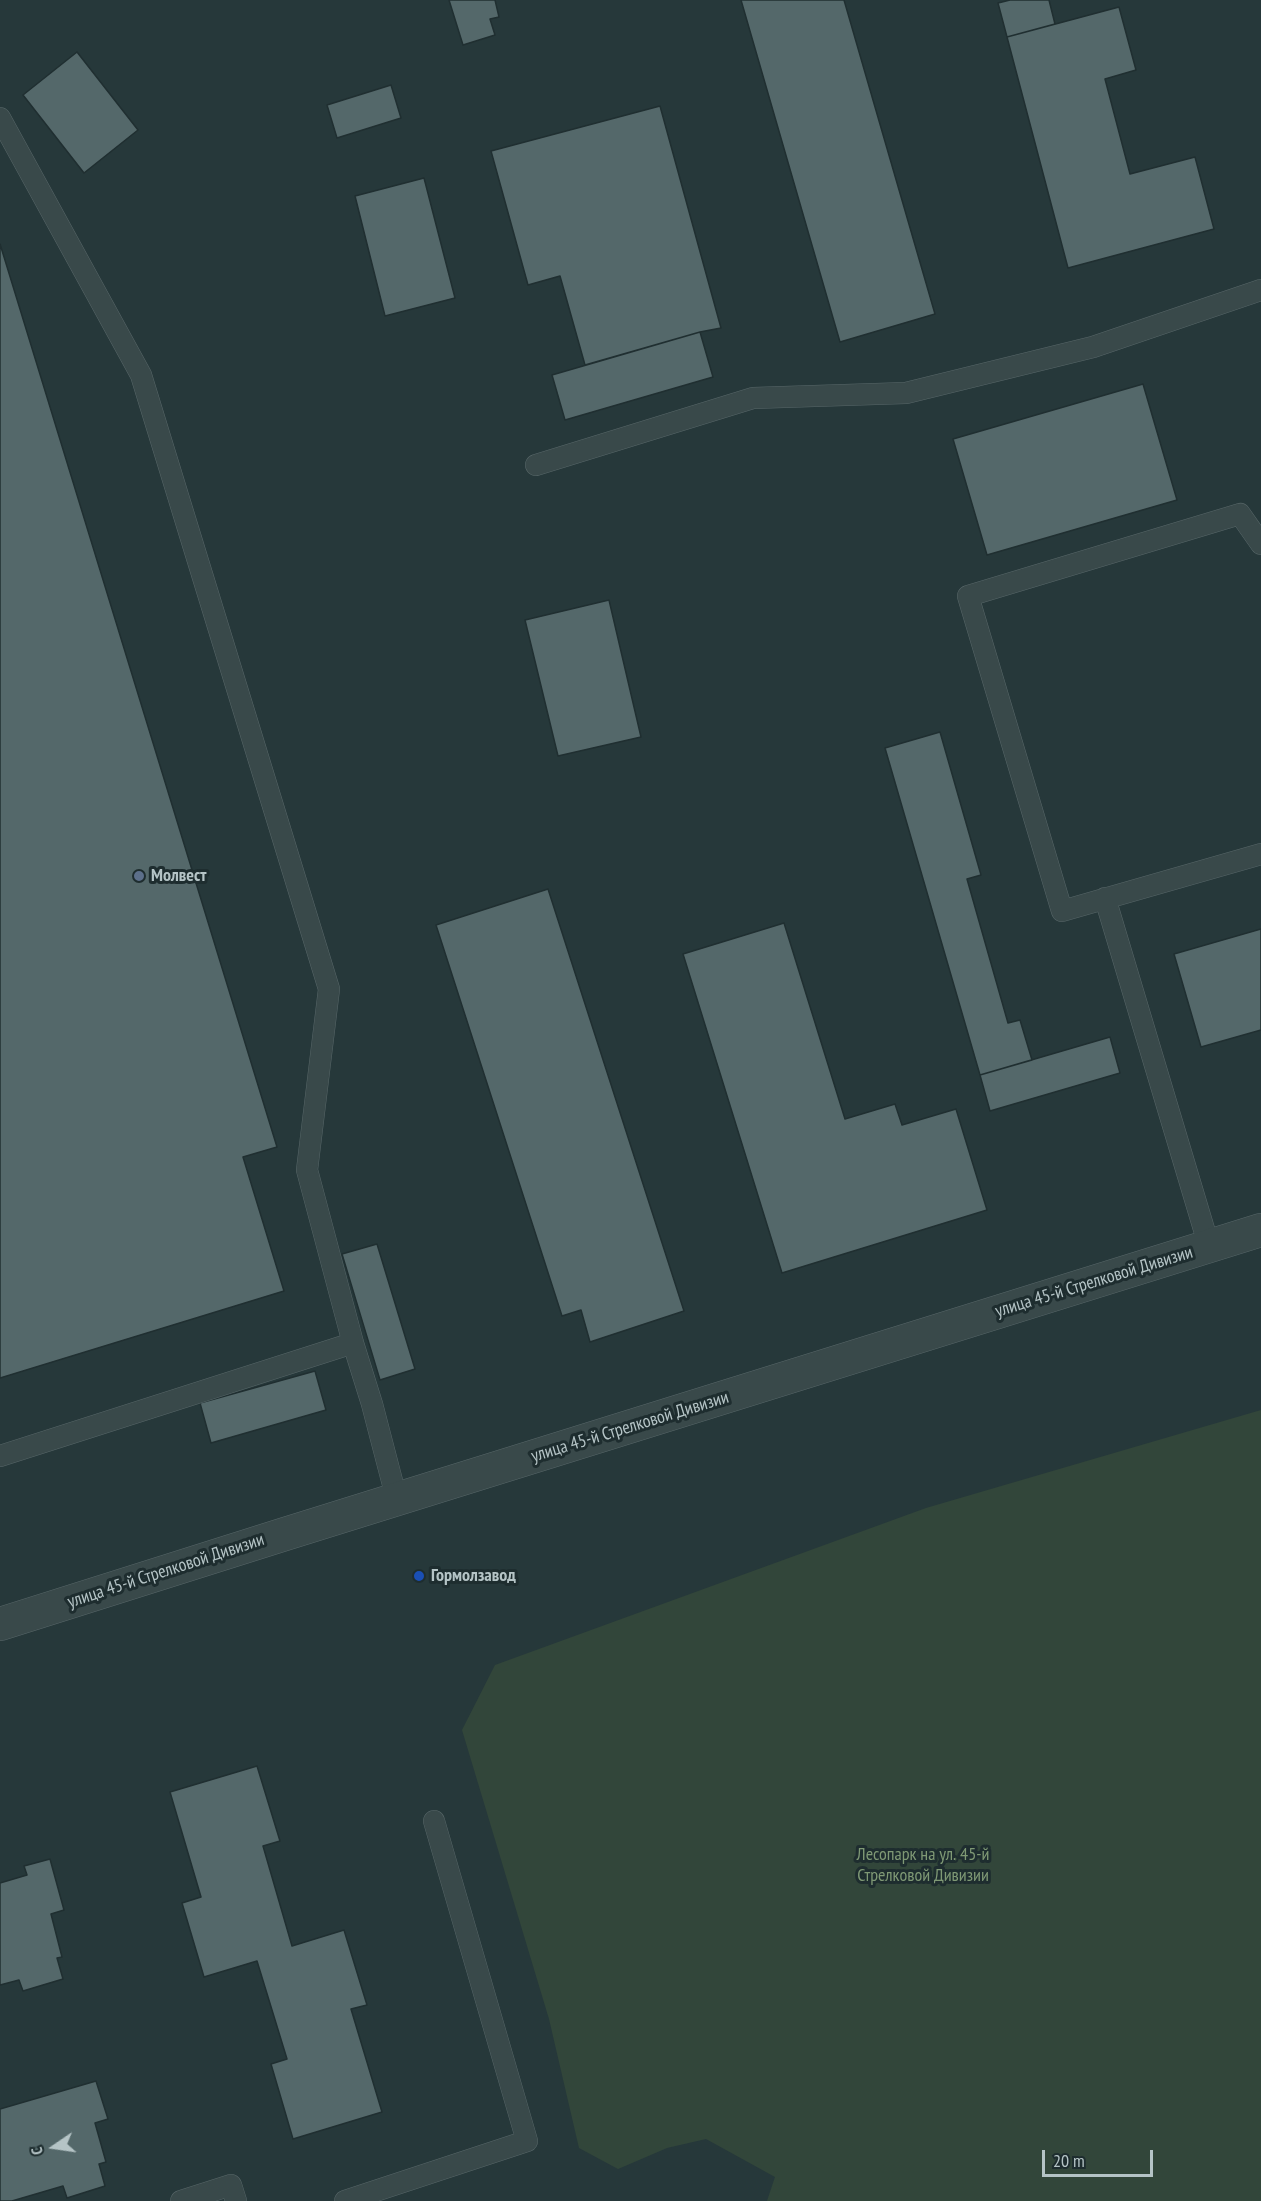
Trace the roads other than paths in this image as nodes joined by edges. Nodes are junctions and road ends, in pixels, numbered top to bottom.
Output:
1 (0, 118) edge
2 (1261, 290) edge
3 (536, 465) dead end
4 (1261, 544) edge
5 (1261, 854) edge
6 (1106, 898) junction
7 (1261, 1230) edge
8 (1209, 1246) junction
9 (353, 1343) junction
10 (0, 1456) edge
11 (397, 1500) junction
12 (0, 1624) edge
13 (435, 1821) dead end
14 (181, 2201) edge
15 (236, 2201) edge
16 (345, 2201) edge

1 - 9 lane
2 - 3 lane
4 - 6 lane
5 - 6 lane
6 - 8 lane
7 - 8 street, улица 45-й Стрелковой Дивизии
8 - 11 street, улица 45-й Стрелковой Дивизии
9 - 10 lane
9 - 11 lane
11 - 12 street, улица 45-й Стрелковой Дивизии
13 - 16 lane
14 - 15 lane

